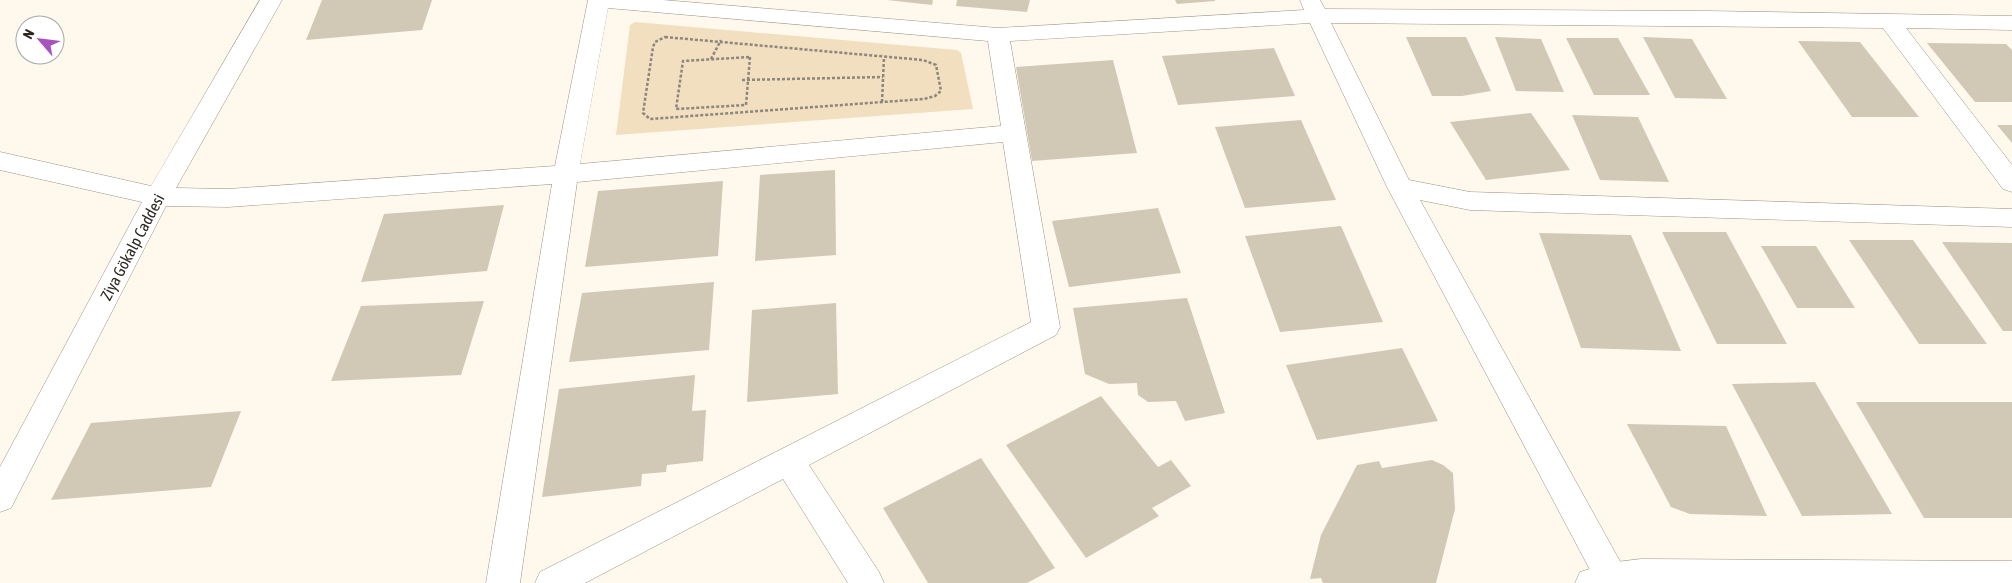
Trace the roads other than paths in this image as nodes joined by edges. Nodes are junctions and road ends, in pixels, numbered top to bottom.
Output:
1 (271, 0) edge
2 (599, 1) edge
3 (1314, 8) edge
4 (1889, 20) junction
5 (2012, 22) edge
6 (998, 35) junction
7 (1014, 132) junction
8 (0, 160) edge
9 (566, 174) junction
10 (2012, 183) edge
11 (1400, 186) junction
12 (158, 197) junction
13 (2012, 218) edge
14 (788, 461) junction
15 (0, 498) edge
16 (2012, 576) edge
17 (1606, 581) edge
18 (503, 583) edge
19 (552, 583) edge
20 (867, 583) edge

1 - 12 street, Ziya Gökalp Caddesi
2 - 6 street
2 - 9 street
3 - 4 street
3 - 6 street
3 - 11 street
4 - 5 street
4 - 10 street
6 - 7 street
7 - 9 street
7 - 14 street
8 - 12 street
9 - 12 street
9 - 18 street
11 - 13 street
11 - 17 street
12 - 15 street, Ziya Gökalp Caddesi
14 - 19 street
14 - 20 street
16 - 17 street

